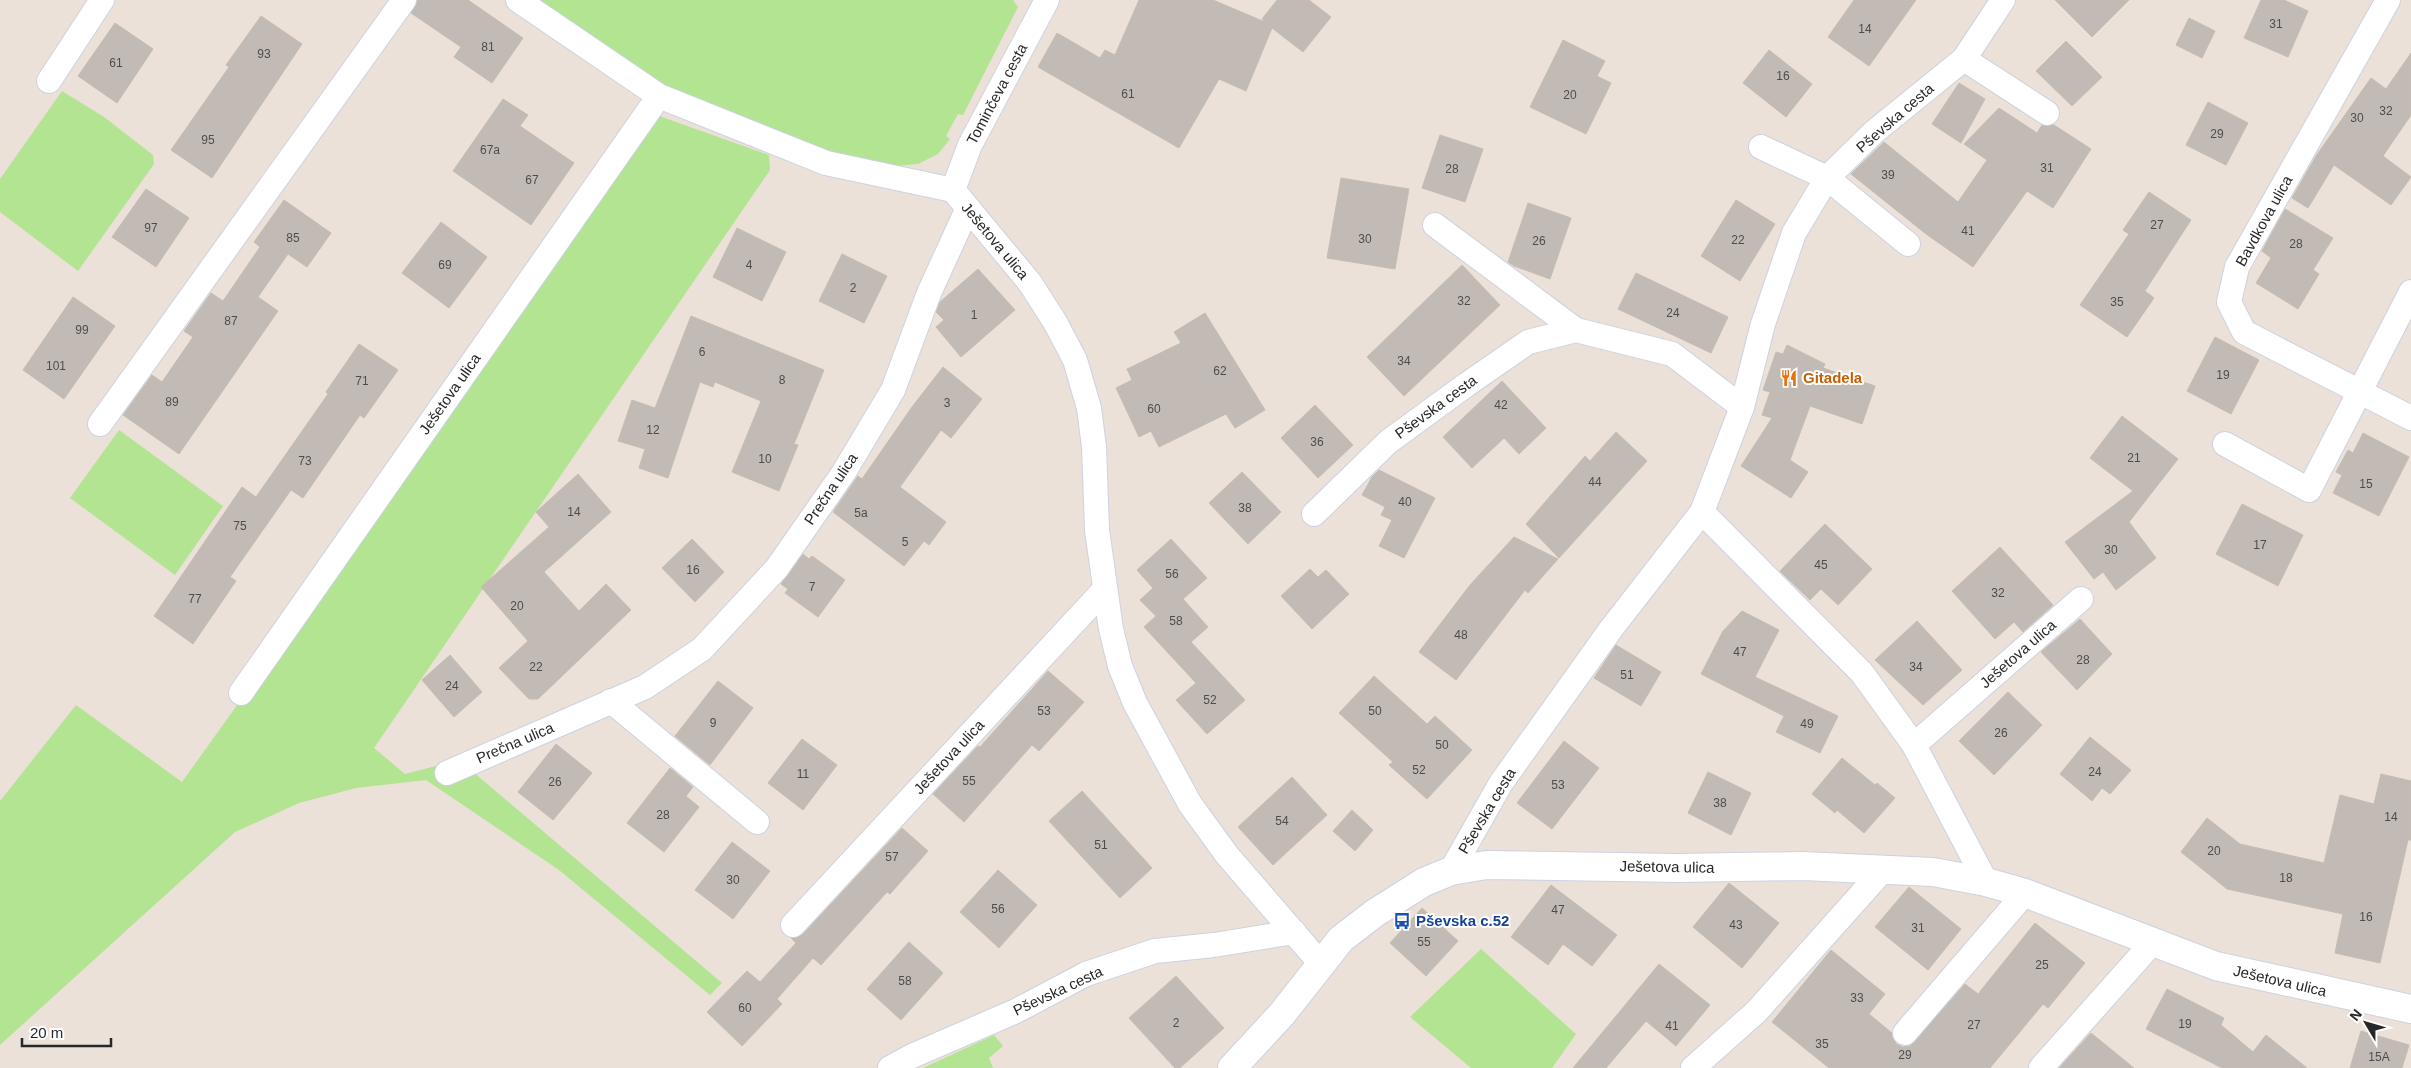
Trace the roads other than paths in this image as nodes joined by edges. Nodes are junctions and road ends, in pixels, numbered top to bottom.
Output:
1 (102, 0) edge
2 (404, 0) edge
3 (518, 0) edge
4 (1047, 0) edge
5 (2004, 0) edge
6 (2388, 0) edge
7 (1964, 59) junction
8 (49, 81) dead end
9 (659, 96) junction
10 (2047, 113) dead end
11 (1761, 147) dead end
12 (1827, 178) junction
13 (953, 190) junction
14 (967, 210) junction
15 (1435, 224) dead end
16 (1908, 244) dead end
17 (2411, 292) edge
18 (1576, 330) junction
19 (2360, 390) junction
20 (1742, 407) junction
21 (2411, 418) edge
22 (100, 424) dead end
23 (2225, 444) dead end
24 (1702, 512) junction
25 (1314, 514) dead end
26 (1105, 589) junction
27 (2081, 599) dead end
28 (241, 693) dead end
29 (611, 701) junction
30 (1914, 745) junction
31 (447, 772) dead end
32 (757, 822) dead end
33 (1883, 870) junction
34 (1451, 871) junction
35 (1986, 882) junction
36 (2025, 893) junction
37 (793, 925) dead end
38 (1294, 932) junction
39 (2153, 942) junction
40 (1321, 964) junction
41 (2411, 1009) edge
42 (1905, 1033) dead end
43 (890, 1068) edge
44 (1232, 1068) edge
45 (1692, 1068) edge
46 (2041, 1068) edge

1 - 8 street
2 - 22 street
3 - 9 street, Ješetova ulica
4 - 13 street, Tominčeva cesta
5 - 7 street, Pševska cesta
6 - 19 street, Bavdkova ulica
7 - 10 street
7 - 12 street, Pševska cesta
9 - 13 street, Ješetova ulica
9 - 28 street, Ješetova ulica
11 - 12 street
12 - 16 street
12 - 20 street, Pševska cesta
13 - 14 street, Ješetova ulica
14 - 26 street, Ješetova ulica
14 - 29 street, Prečna ulica
15 - 18 street, Pševska cesta
17 - 19 street
18 - 20 street, Pševska cesta
18 - 25 street, Pševska cesta
19 - 21 street, Bavdkova ulica
19 - 23 street
20 - 24 street, Pševska cesta
24 - 30 street
24 - 34 street, Pševska cesta
26 - 37 street, Ješetova ulica
26 - 38 street, Ješetova ulica
27 - 30 street, Ješetova ulica
29 - 31 street, Prečna ulica
29 - 32 street
30 - 35 street
33 - 34 street, Ješetova ulica
33 - 35 street, Ješetova ulica
33 - 45 street
34 - 40 street, Pševska cesta
35 - 36 street, Ješetova ulica
36 - 39 street, Ješetova ulica
36 - 42 street
38 - 40 street, Ješetova ulica
38 - 43 street, Pševska cesta
39 - 41 street, Ješetova ulica
39 - 46 street
40 - 44 street, Pševska cesta

